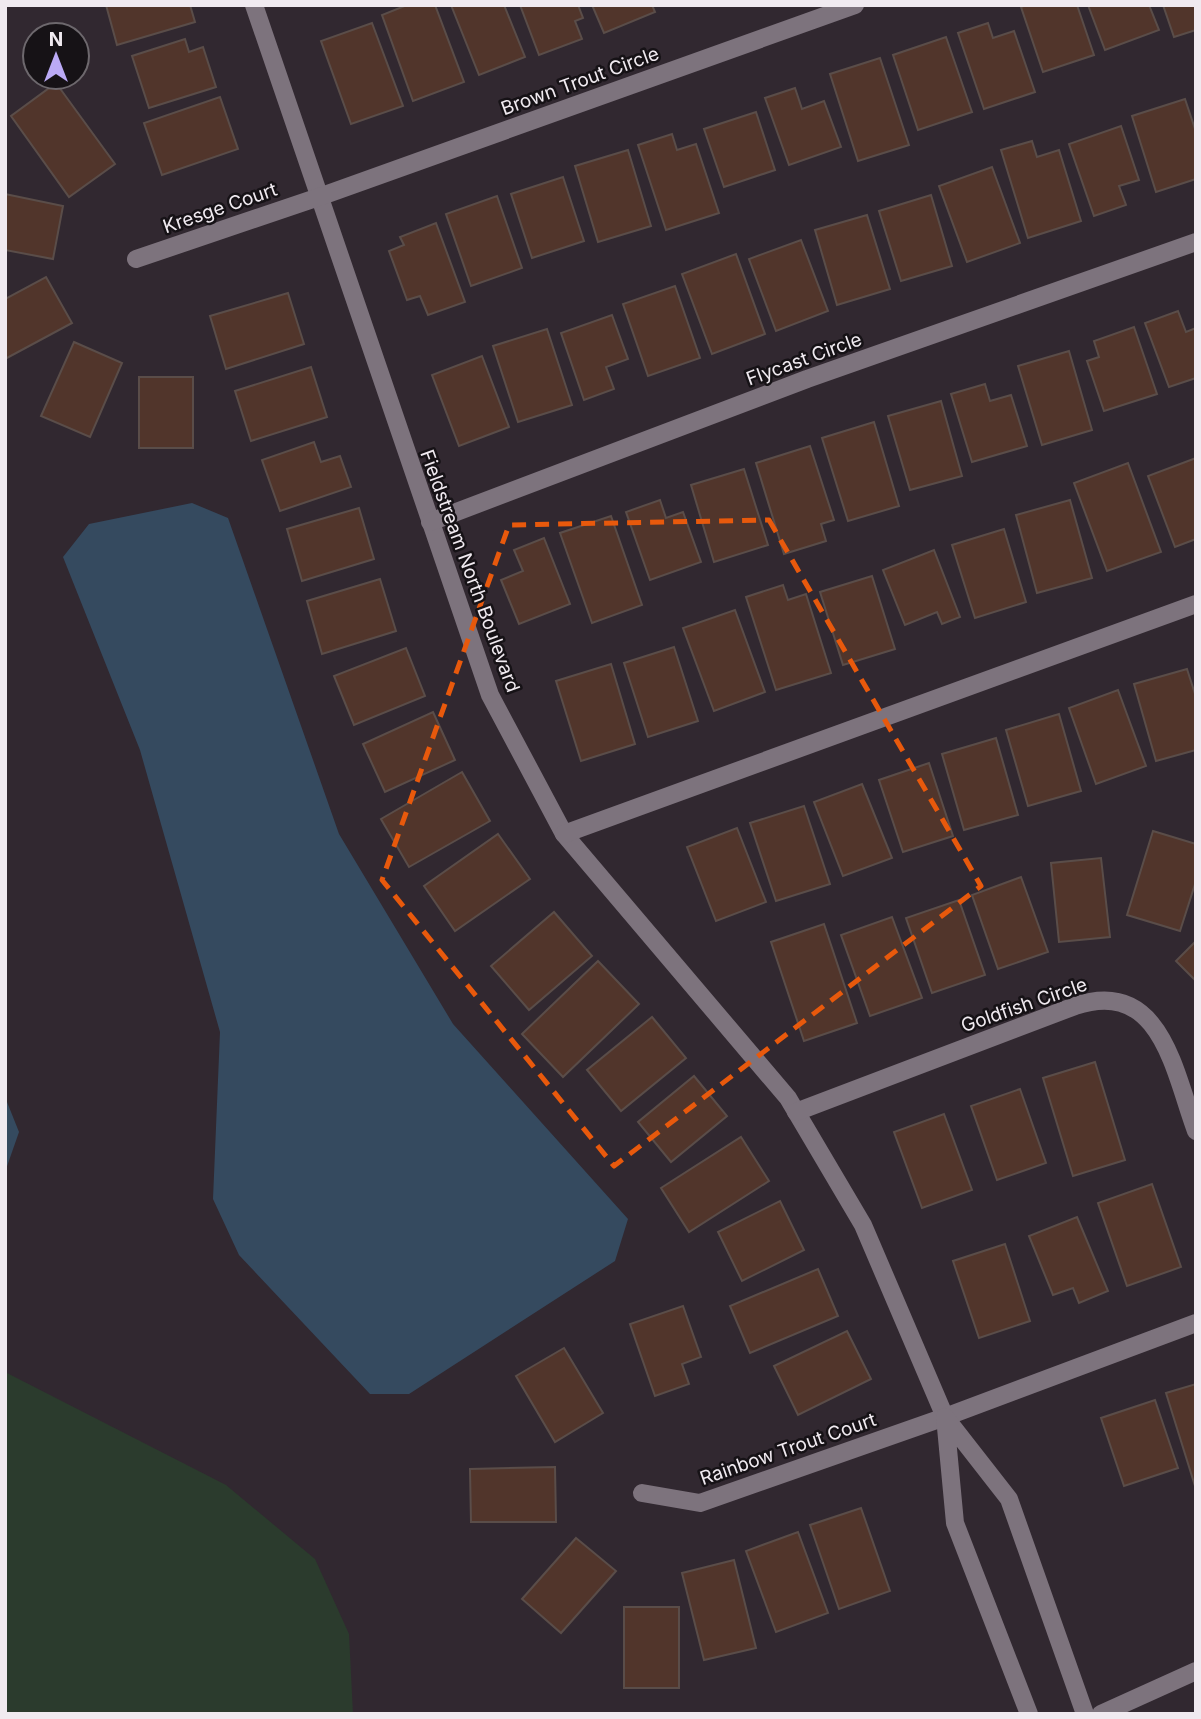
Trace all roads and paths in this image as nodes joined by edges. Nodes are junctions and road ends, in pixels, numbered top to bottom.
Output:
1 (254, 5) edge
2 (855, 5) edge
3 (319, 197) junction
4 (1196, 242) edge
5 (136, 259) dead end
6 (430, 522) junction
7 (1196, 604) edge
8 (564, 834) junction
9 (796, 1112) junction
10 (1196, 1131) edge
11 (1196, 1323) edge
12 (945, 1417) junction
13 (642, 1493) dead end
14 (1196, 1671) edge
15 (1029, 1714) edge
16 (1085, 1714) edge
17 (1101, 1714) edge

1 - 3 street, Fieldstream North Boulevard
2 - 3 street, Brown Trout Circle
3 - 5 street, Kresge Court
3 - 6 street, Fieldstream North Boulevard
4 - 6 street, Flycast Circle
6 - 8 street, Fieldstream North Boulevard
7 - 8 street
8 - 9 street, Fieldstream North Boulevard
9 - 10 street, Goldfish Circle
9 - 12 street, Fieldstream North Boulevard
11 - 12 street
12 - 13 street, Rainbow Trout Court
12 - 15 street, Fieldstream North Boulevard
12 - 16 street, Fieldstream North Boulevard
14 - 17 street

